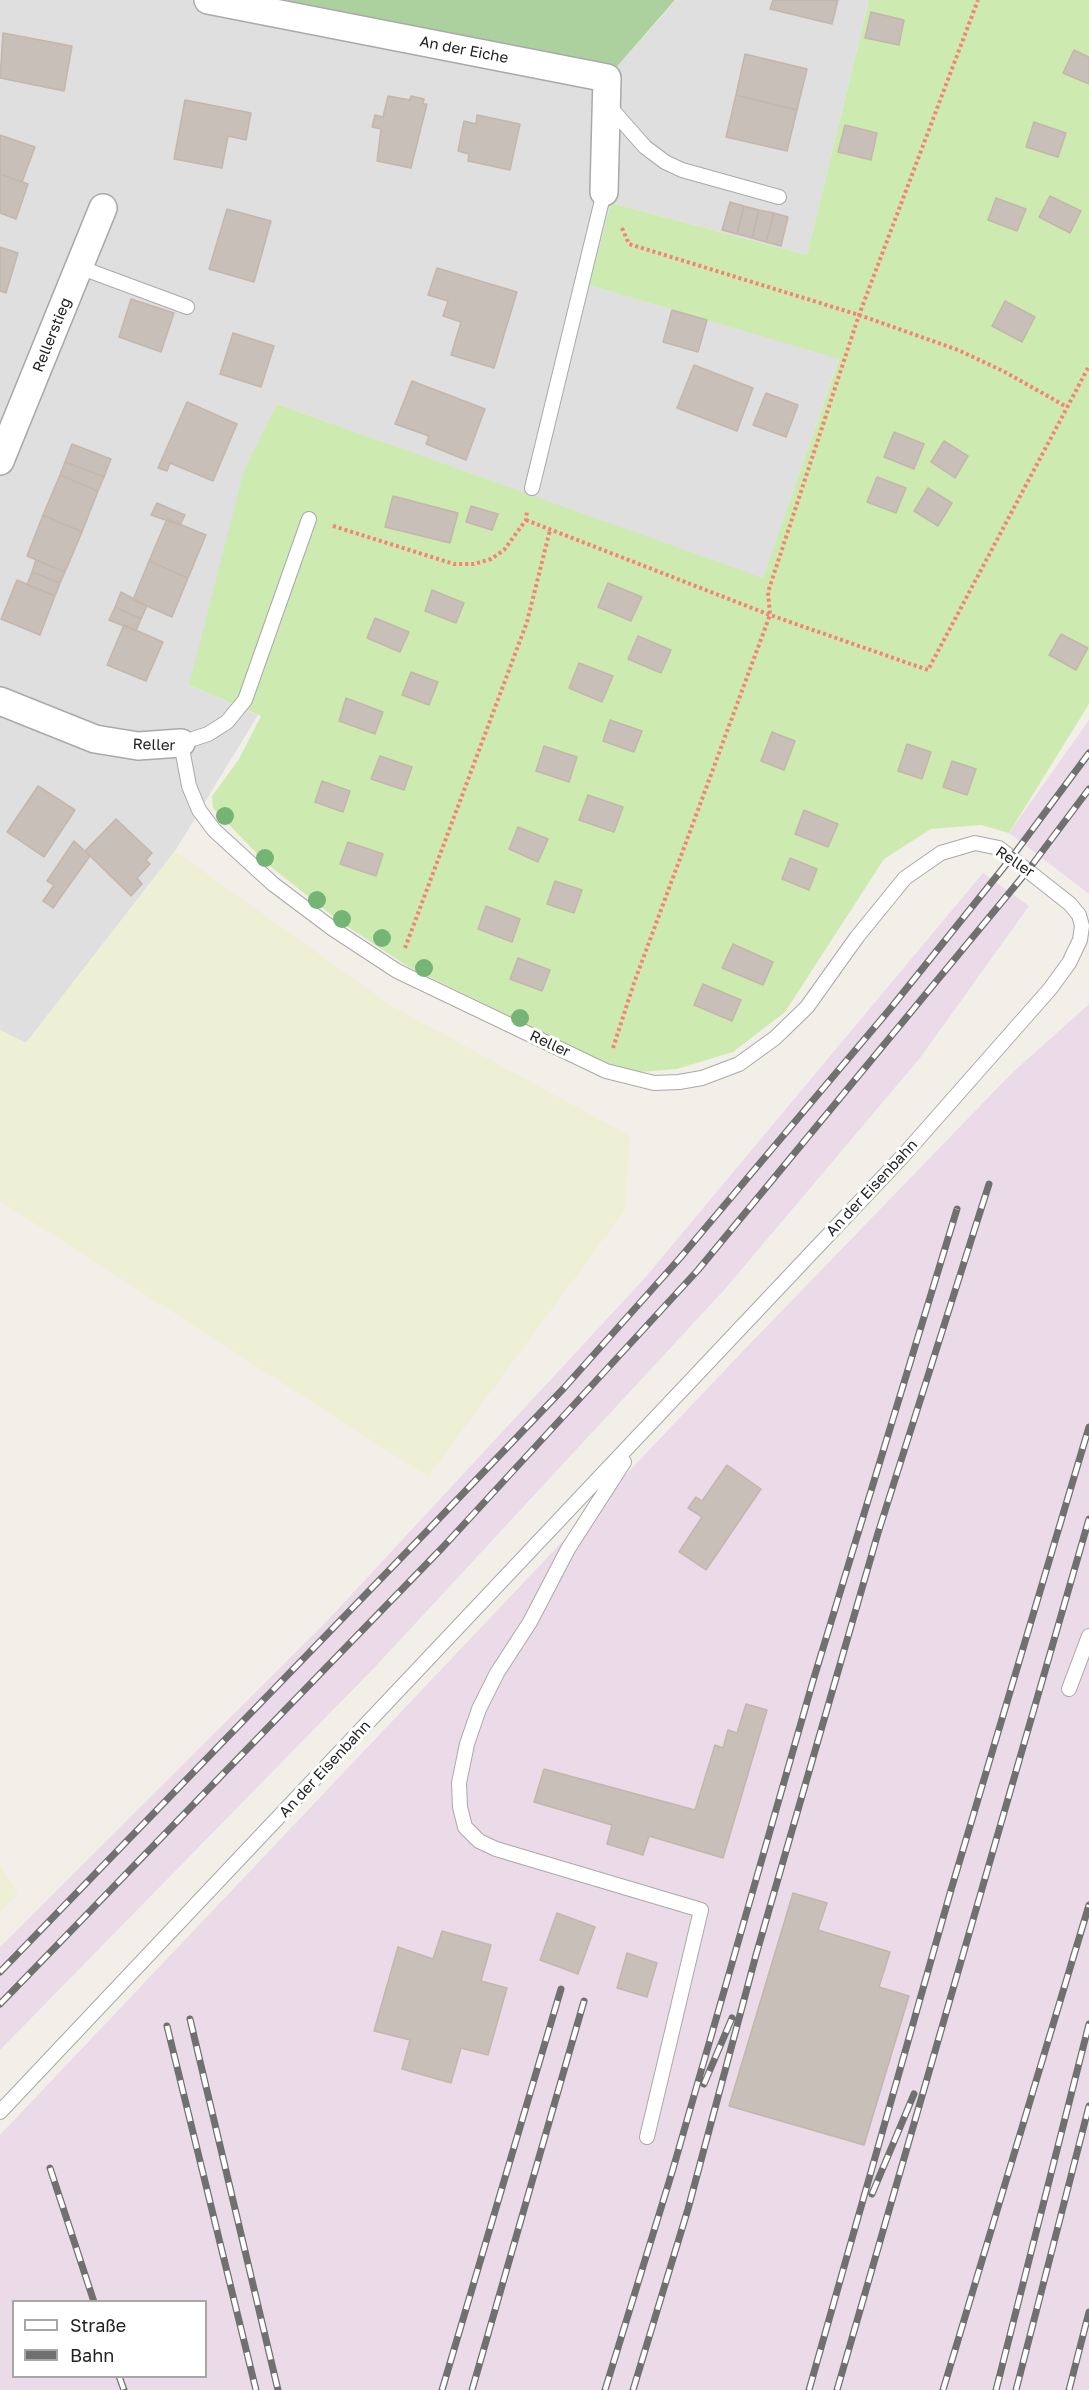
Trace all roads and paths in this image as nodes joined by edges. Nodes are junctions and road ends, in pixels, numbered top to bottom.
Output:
1 (208, 0) edge
2 (978, 0) edge
3 (607, 104) junction
4 (604, 192) junction
5 (779, 196) dead end
6 (103, 208) dead end
7 (79, 267) junction
8 (187, 307) dead end
9 (859, 315) junction
10 (1089, 366) edge
11 (1067, 407) junction
12 (0, 461) edge
13 (532, 488) joint
14 (309, 519) joint
15 (526, 520) junction
16 (550, 530) junction
17 (770, 615) junction
18 (0, 701) edge
19 (181, 743) junction
20 (1085, 938) edge
21 (397, 971) junction
22 (606, 1071) junction
23 (649, 1426) junction
24 (1089, 1636) edge
25 (1069, 1689) dead end
26 (0, 2112) edge
27 (647, 2137) dead end

1 - 3 street, An der Eiche
2 - 9 path
3 - 4 street, An der Eiche
3 - 5 lane
4 - 9 path
4 - 13 lane
6 - 7 street, Rellerstieg
7 - 8 lane
7 - 12 street, Rellerstieg
9 - 11 path
9 - 17 path
10 - 11 path
11 - 17 path
13 - 15 path
14 - 15 path
14 - 19 lane
15 - 16 path
16 - 17 path
16 - 21 path
17 - 22 path
18 - 19 street, Reller
19 - 21 lane, Reller
20 - 22 lane, Reller
20 - 23 lane, An der Eisenbahn
21 - 22 lane, Reller
23 - 26 lane, An der Eisenbahn
23 - 27 lane, An der Eisenbahn
24 - 25 lane

